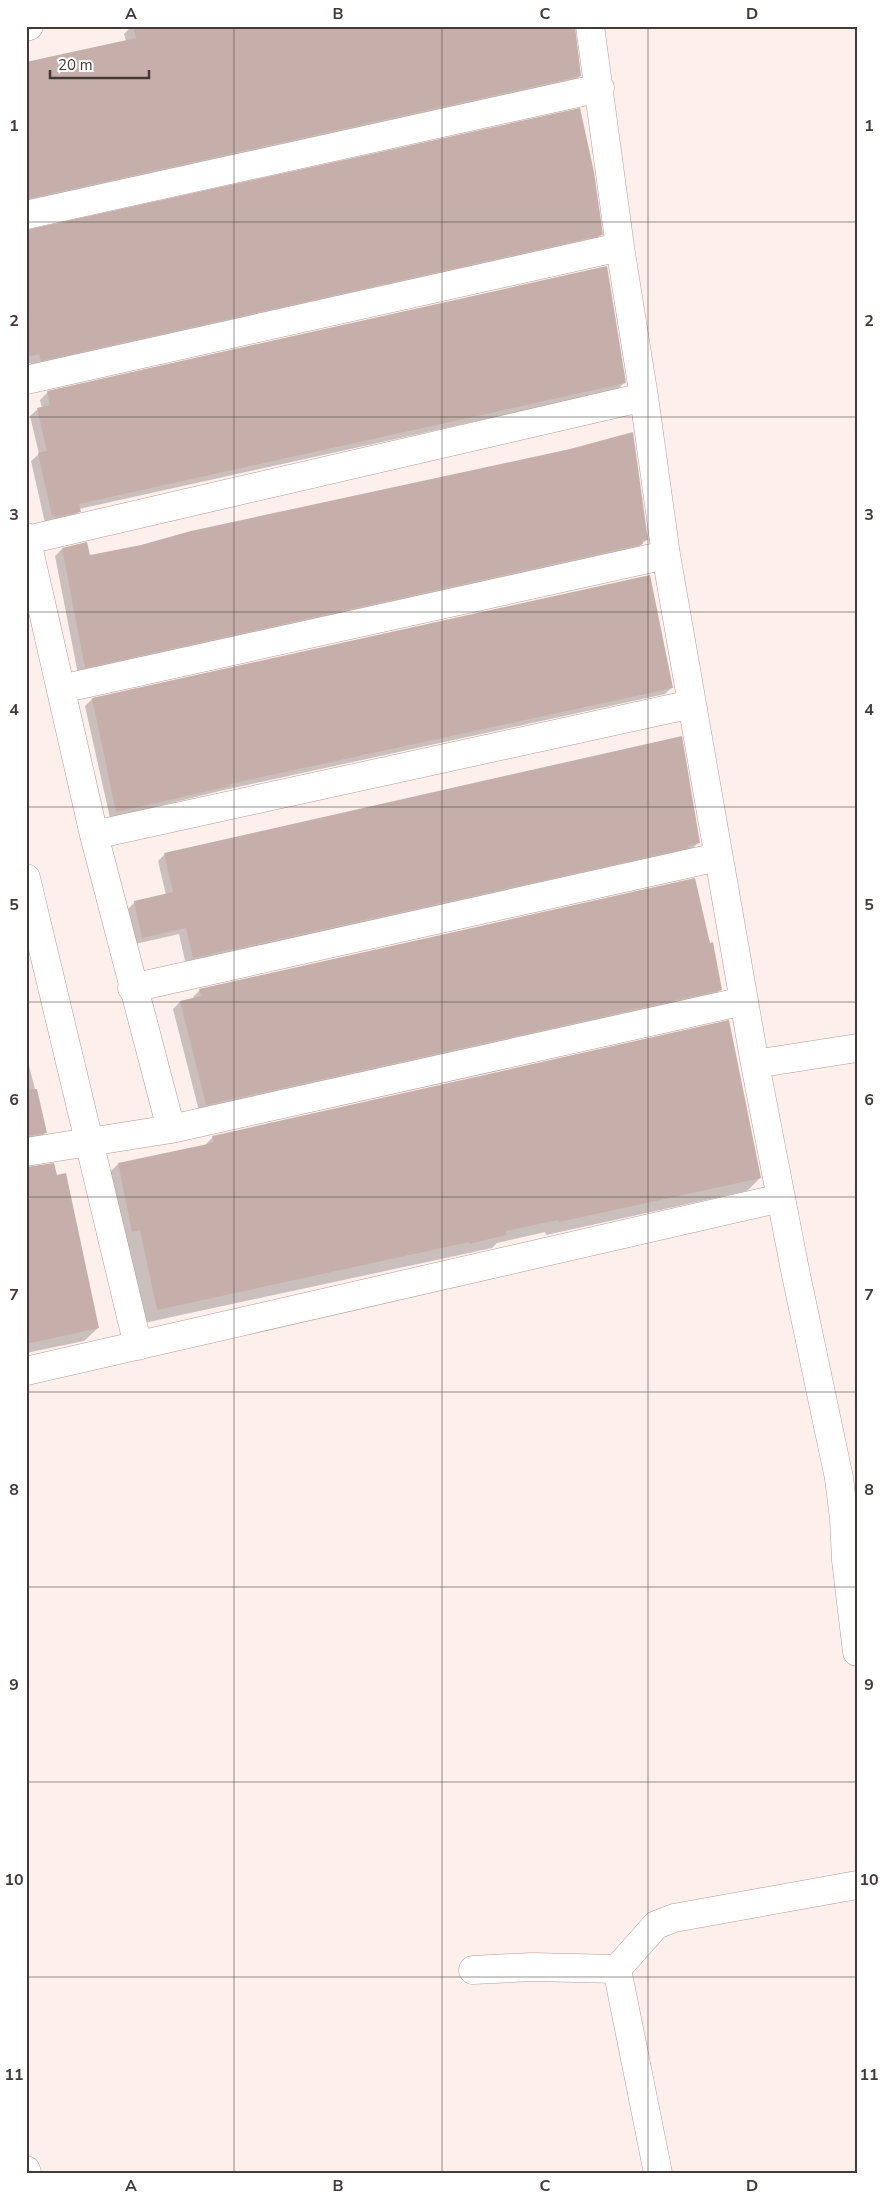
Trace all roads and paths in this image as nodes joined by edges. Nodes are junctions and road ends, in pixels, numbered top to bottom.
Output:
1 (590, 26) edge
2 (600, 88) junction
3 (26, 215) edge
4 (620, 247) junction
5 (26, 380) edge
6 (644, 397) junction
7 (27, 538) edge
8 (666, 555) junction
9 (60, 689) junction
10 (692, 704) junction
11 (94, 835) junction
12 (718, 857) junction
13 (26, 878) edge
14 (132, 988) junction
15 (744, 1001) junction
16 (857, 1048) edge
17 (755, 1064) junction
18 (171, 1129) junction
19 (89, 1141) junction
20 (26, 1152) edge
21 (781, 1198) junction
22 (138, 1346) junction
23 (26, 1371) edge
24 (857, 1652) edge
25 (857, 1885) edge
26 (617, 1969) junction
27 (473, 1970) dead end
28 (658, 2173) edge

1 - 2 street
2 - 3 street
2 - 4 street
4 - 5 street
4 - 6 street
6 - 7 street
6 - 8 street
7 - 9 street
8 - 9 street
8 - 10 street
9 - 11 street
10 - 11 street
10 - 12 street
11 - 14 street
12 - 14 street
12 - 15 street
13 - 19 street
14 - 18 street
15 - 17 street
15 - 18 street
16 - 17 street
17 - 21 street
18 - 19 street
19 - 20 street
19 - 22 street
21 - 22 street
21 - 24 street
22 - 23 street
25 - 26 street
26 - 27 street
26 - 28 street

